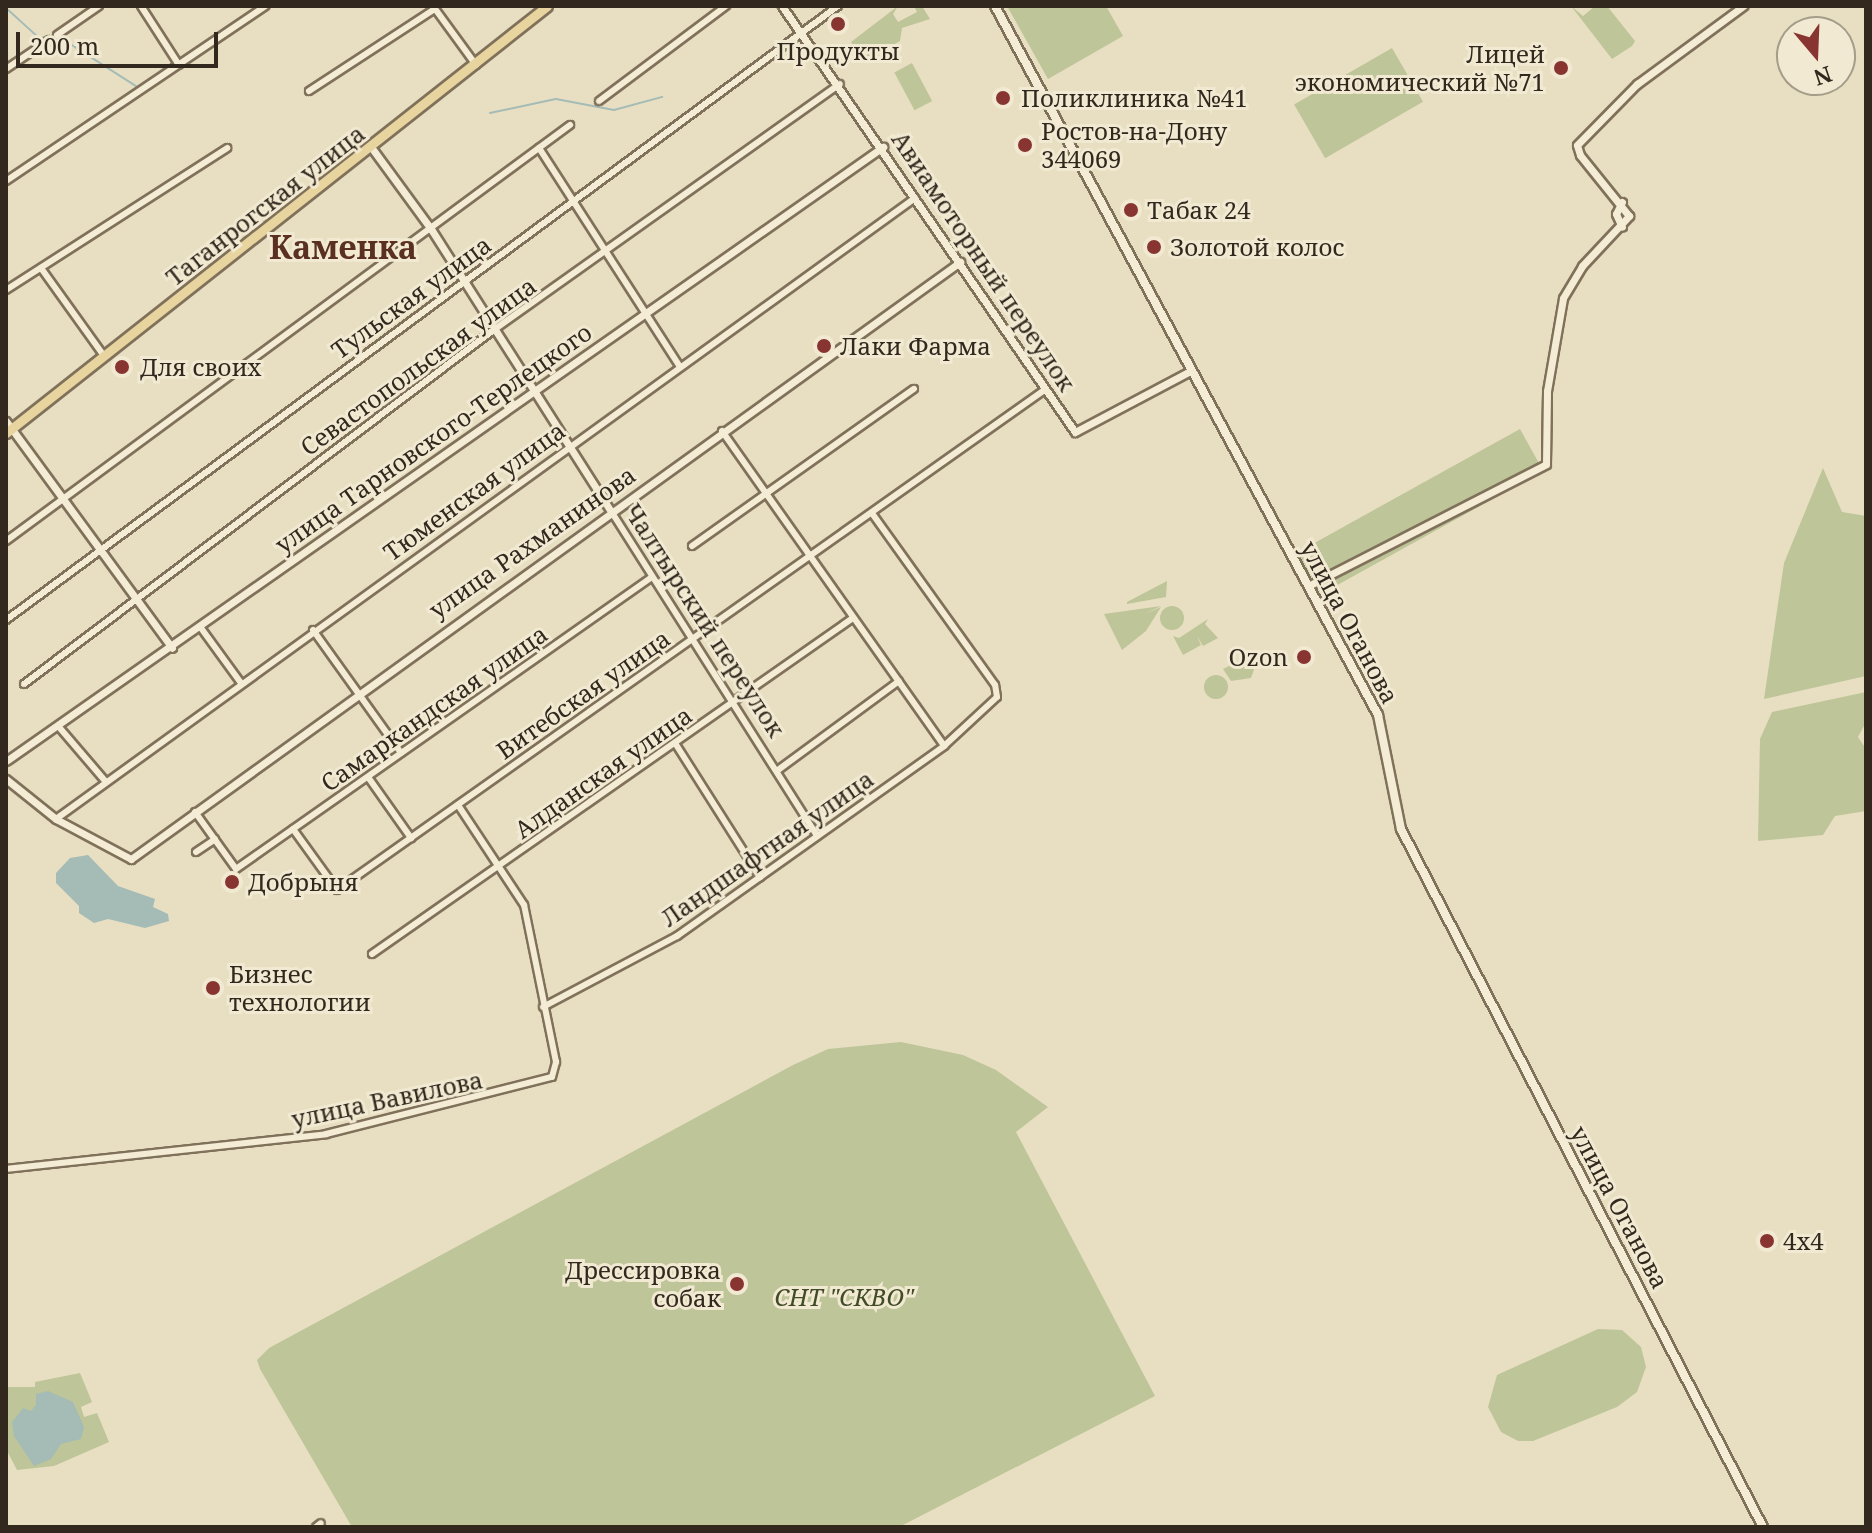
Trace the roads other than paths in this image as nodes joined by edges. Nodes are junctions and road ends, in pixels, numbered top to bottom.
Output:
1 (99, 6) edge
2 (141, 6) edge
3 (265, 6) edge
4 (547, 6) edge
5 (726, 6) edge
6 (782, 6) edge
7 (838, 6) edge
8 (995, 6) edge
9 (1743, 6) edge
10 (434, 7) edge
11 (803, 34) junction
12 (57, 35) dead end
13 (49, 40) dead end
14 (179, 65) junction
15 (476, 65) junction
16 (6, 69) edge
17 (840, 84) junction
18 (309, 91) dead end
19 (599, 101) dead end
20 (570, 125) dead end
21 (371, 147) junction
22 (883, 147) junction
23 (227, 148) dead end
24 (539, 148) junction
25 (6, 181) edge
26 (916, 197) junction
27 (574, 202) junction
28 (431, 229) junction
29 (605, 252) junction
30 (960, 262) junction
31 (41, 268) junction
32 (464, 280) junction
33 (6, 290) edge
34 (645, 314) junction
35 (495, 329) junction
36 (104, 356) junction
37 (680, 367) junction
38 (1192, 370) junction
39 (914, 389) dead end
40 (1046, 389) junction
41 (534, 391) junction
42 (8, 427) edge
43 (722, 431) junction
44 (569, 444) junction
45 (765, 494) junction
46 (62, 501) junction
47 (610, 510) junction
48 (872, 513) junction
49 (6, 541) edge
50 (692, 546) dead end
51 (99, 551) junction
52 (810, 557) junction
53 (652, 577) junction
54 (1308, 586) junction
55 (135, 599) junction
56 (853, 618) junction
57 (6, 620) edge
58 (201, 628) junction
59 (313, 630) junction
60 (693, 638) junction
61 (172, 648) junction
62 (899, 681) junction
63 (241, 683) junction
64 (24, 684) dead end
65 (356, 692) junction
66 (735, 702) junction
67 (59, 727) junction
68 (675, 743) junction
69 (944, 746) junction
70 (401, 753) junction
71 (6, 761) edge
72 (778, 770) junction
73 (368, 777) junction
74 (6, 779) edge
75 (106, 782) junction
76 (458, 805) junction
77 (195, 812) junction
78 (56, 819) junction
79 (293, 829) junction
80 (817, 836) junction
81 (411, 838) junction
82 (215, 839) junction
83 (196, 852) dead end
84 (500, 867) junction
85 (760, 877) junction
86 (372, 954) dead end
87 (543, 1007) junction
88 (6, 1169) edge
89 (1763, 1527) edge

1 - 12 street
2 - 14 street
3 - 14 street
4 - 15 main road, Таганрогская улица
5 - 19 street
6 - 11 street, Авиамоторный переулок
7 - 11 street, Тульская улица
8 - 38 main road, улица Оганова
9 - 54 street
10 - 15 street
10 - 18 street
11 - 17 street, Авиамоторный переулок
11 - 27 street, Тульская улица
13 - 16 street
14 - 25 street
15 - 21 main road, Таганрогская улица
17 - 22 street, Авиамоторный переулок
17 - 29 street, Севастопольская улица
20 - 24 street
21 - 28 street, Чалтырский переулок
21 - 36 main road, Таганрогская улица
22 - 26 street, Авиамоторный переулок
22 - 34 street, улица Тарновского-Терлецкого
23 - 31 street
24 - 27 street
24 - 28 street
26 - 30 street, Авиамоторный переулок
26 - 37 street, Тюменская улица
27 - 29 street
27 - 32 street, Тульская улица
28 - 32 street, Чалтырский переулок
28 - 46 street
29 - 34 street
29 - 35 street, Севастопольская улица
30 - 40 street, Авиамоторный переулок
30 - 43 street, улица Рахманинова
31 - 33 street
31 - 36 street
32 - 35 street, Чалтырский переулок
32 - 51 street, Тульская улица
34 - 37 street
34 - 41 street, улица Тарновского-Терлецкого
35 - 41 street, Чалтырский переулок
35 - 55 street, Севастопольская улица
36 - 42 main road, Таганрогская улица
37 - 44 street, Тюменская улица
38 - 40 street, Авиамоторный переулок
38 - 54 main road, улица Оганова
39 - 45 street
40 - 48 street, Витебская улица
41 - 44 street, Чалтырский переулок
41 - 58 street, улица Тарновского-Терлецкого
42 - 46 street
43 - 45 street
43 - 47 street, улица Рахманинова
44 - 47 street, Чалтырский переулок
44 - 59 street, Тюменская улица
45 - 50 street
45 - 52 street
46 - 49 street
46 - 51 street
47 - 53 street, Чалтырский переулок
47 - 65 street, улица Рахманинова
48 - 52 street, Витебская улица
48 - 69 street, Ландшафтная улица
51 - 55 street
51 - 57 street, Тульская улица
52 - 56 street
52 - 60 street, Витебская улица
53 - 60 street, Чалтырский переулок
53 - 70 street, Самаркандская улица
54 - 89 main road, улица Оганова
55 - 61 street
55 - 64 street, Севастопольская улица
56 - 62 street
56 - 66 street, Алданская улица
58 - 61 street, улица Тарновского-Терлецкого
58 - 63 street
59 - 63 street, Тюменская улица
59 - 65 street
60 - 66 street, Чалтырский переулок
60 - 76 street, Витебская улица
61 - 67 street, улица Тарновского-Терлецкого
62 - 69 street
62 - 72 street
63 - 75 street, Тюменская улица
65 - 70 street
65 - 77 street, улица Рахманинова
66 - 68 street, Алданская улица
66 - 72 street, Чалтырский переулок
67 - 71 street, улица Тарновского-Терлецкого
67 - 75 street
68 - 84 street, Алданская улица
68 - 85 street
69 - 80 street, Ландшафтная улица
70 - 73 street, Самаркандская улица
72 - 80 street, Чалтырский переулок
73 - 79 street, Самаркандская улица
73 - 81 street
74 - 78 street
75 - 78 street, Тюменская улица
76 - 81 street, Витебская улица
76 - 84 street, улица Вавилова
77 - 78 street, улица Рахманинова
77 - 82 street
79 - 81 street, Витебская улица
79 - 82 street, Самаркандская улица
80 - 85 street, Ландшафтная улица
82 - 83 street
84 - 86 street, Алданская улица
84 - 87 street, улица Вавилова
85 - 87 street, Ландшафтная улица
87 - 88 street, улица Вавилова

